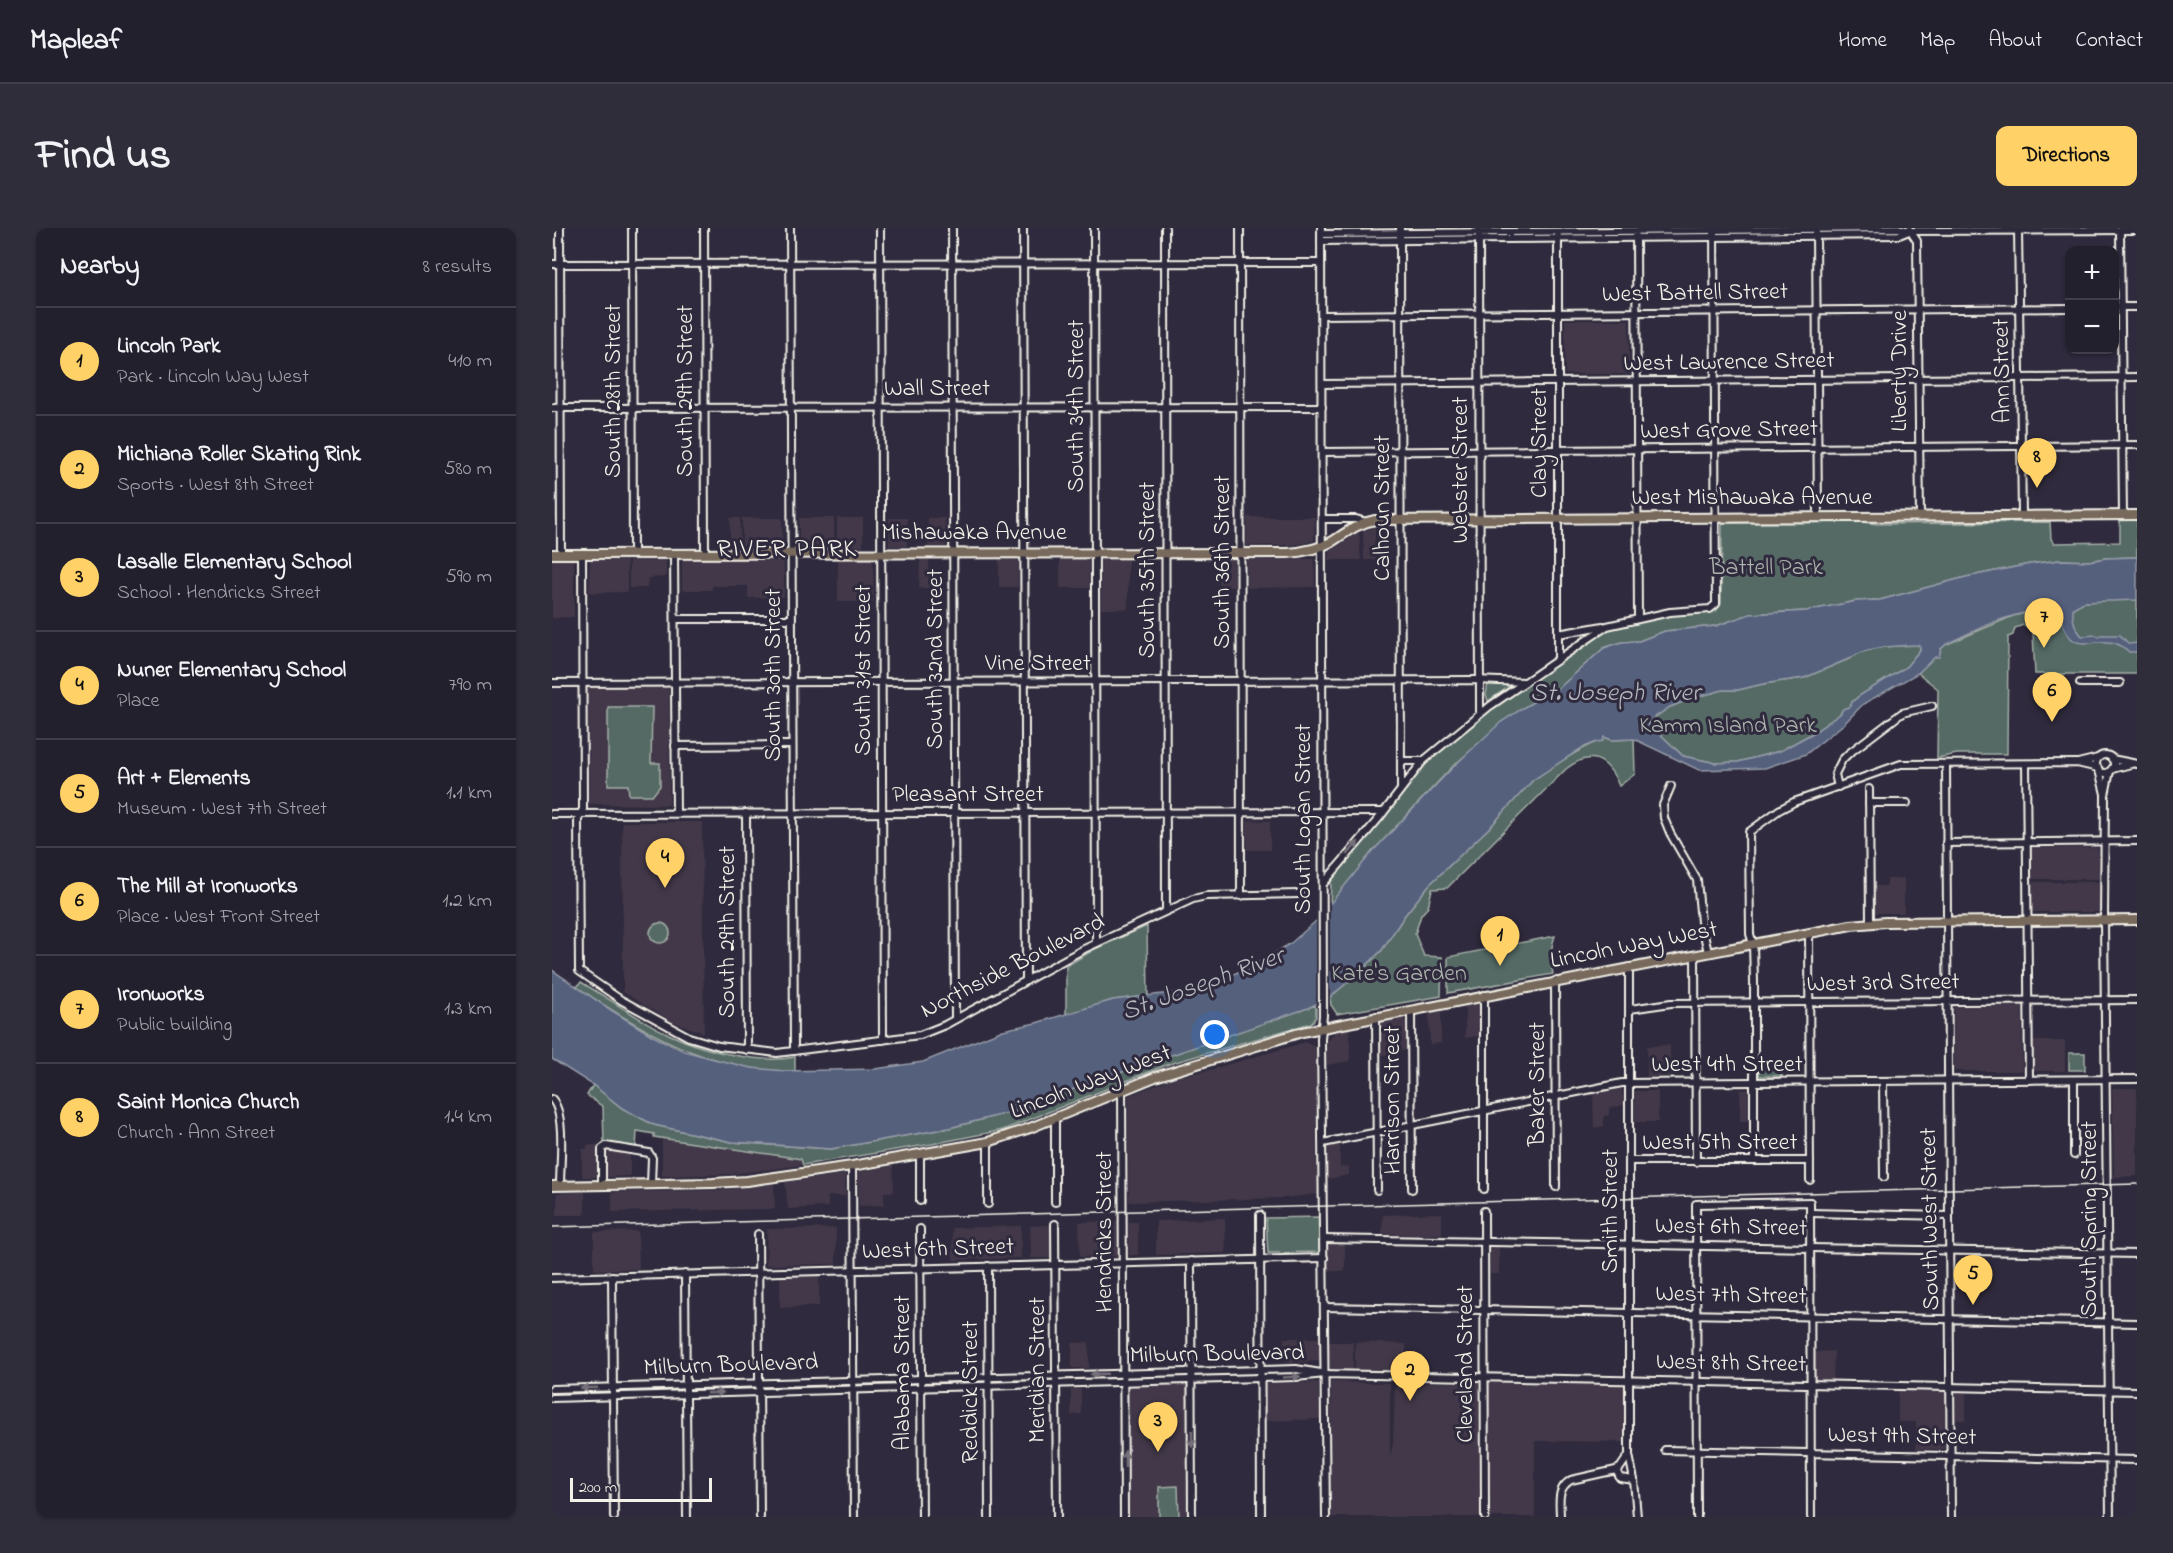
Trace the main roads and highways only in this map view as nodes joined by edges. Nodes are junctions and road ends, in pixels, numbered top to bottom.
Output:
1 (2137, 514) edge
2 (1322, 546) joint
3 (552, 554) edge
4 (2137, 920) edge
5 (556, 1186) edge

1 - 2 main road, West Mishawaka Avenue
2 - 3 main road, Mishawaka Avenue
4 - 5 main road, Lincoln Way West

